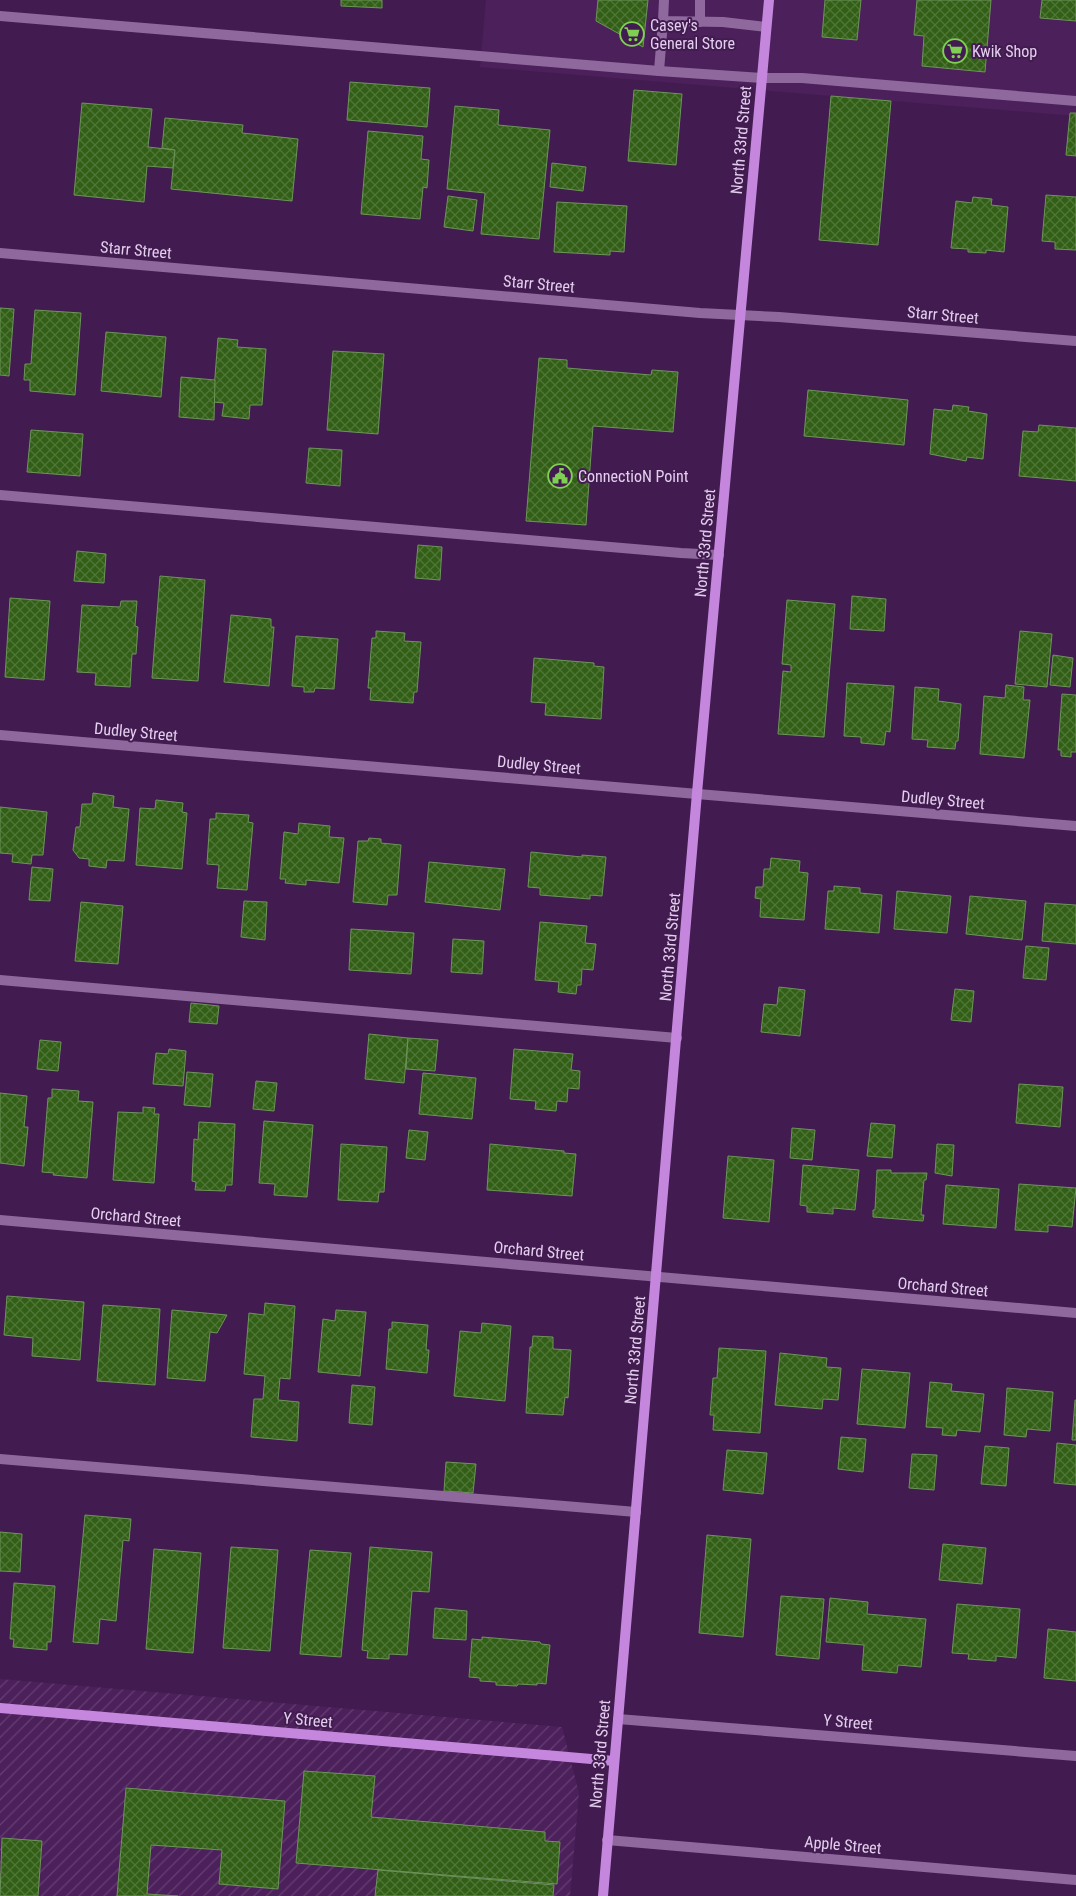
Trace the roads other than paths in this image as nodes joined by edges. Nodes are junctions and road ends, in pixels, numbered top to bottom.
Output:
1 (664, 0) edge
2 (700, 0) edge
3 (769, 0) edge
4 (0, 16) edge
5 (663, 21) junction
6 (700, 22) junction
7 (766, 26) junction
8 (659, 71) junction
9 (762, 78) junction
10 (1076, 101) edge
11 (0, 253) edge
12 (740, 315) junction
13 (1076, 341) edge
14 (0, 495) edge
15 (718, 555) junction
16 (0, 735) edge
17 (697, 793) junction
18 (1076, 826) edge
19 (0, 980) edge
20 (677, 1038) junction
21 (0, 1220) edge
22 (656, 1276) junction
23 (1076, 1313) edge
24 (0, 1459) edge
25 (636, 1512) junction
26 (0, 1708) edge
27 (618, 1719) junction
28 (1076, 1756) edge
29 (614, 1761) junction
30 (607, 1840) junction
31 (1076, 1880) edge
32 (602, 1896) edge

1 - 5 street
2 - 6 street
3 - 7 main road, North 33rd Street
4 - 8 street
5 - 6 street
5 - 8 street
6 - 7 street
7 - 9 main road, North 33rd Street
8 - 9 street
9 - 10 street
9 - 12 main road, North 33rd Street
11 - 12 street, Starr Street
12 - 13 street, Starr Street
12 - 15 main road, North 33rd Street
14 - 15 street
15 - 17 main road, North 33rd Street
16 - 17 street, Dudley Street
17 - 18 street, Dudley Street
17 - 20 main road, North 33rd Street
19 - 20 street
20 - 22 main road, North 33rd Street
21 - 22 street, Orchard Street
22 - 23 street, Orchard Street
22 - 25 main road, North 33rd Street
24 - 25 street
25 - 27 main road, North 33rd Street
26 - 29 main road, Y Street
27 - 28 street, Y Street
27 - 29 main road, North 33rd Street
29 - 30 main road, North 33rd Street
30 - 31 street, Apple Street
30 - 32 main road, North 33rd Street

